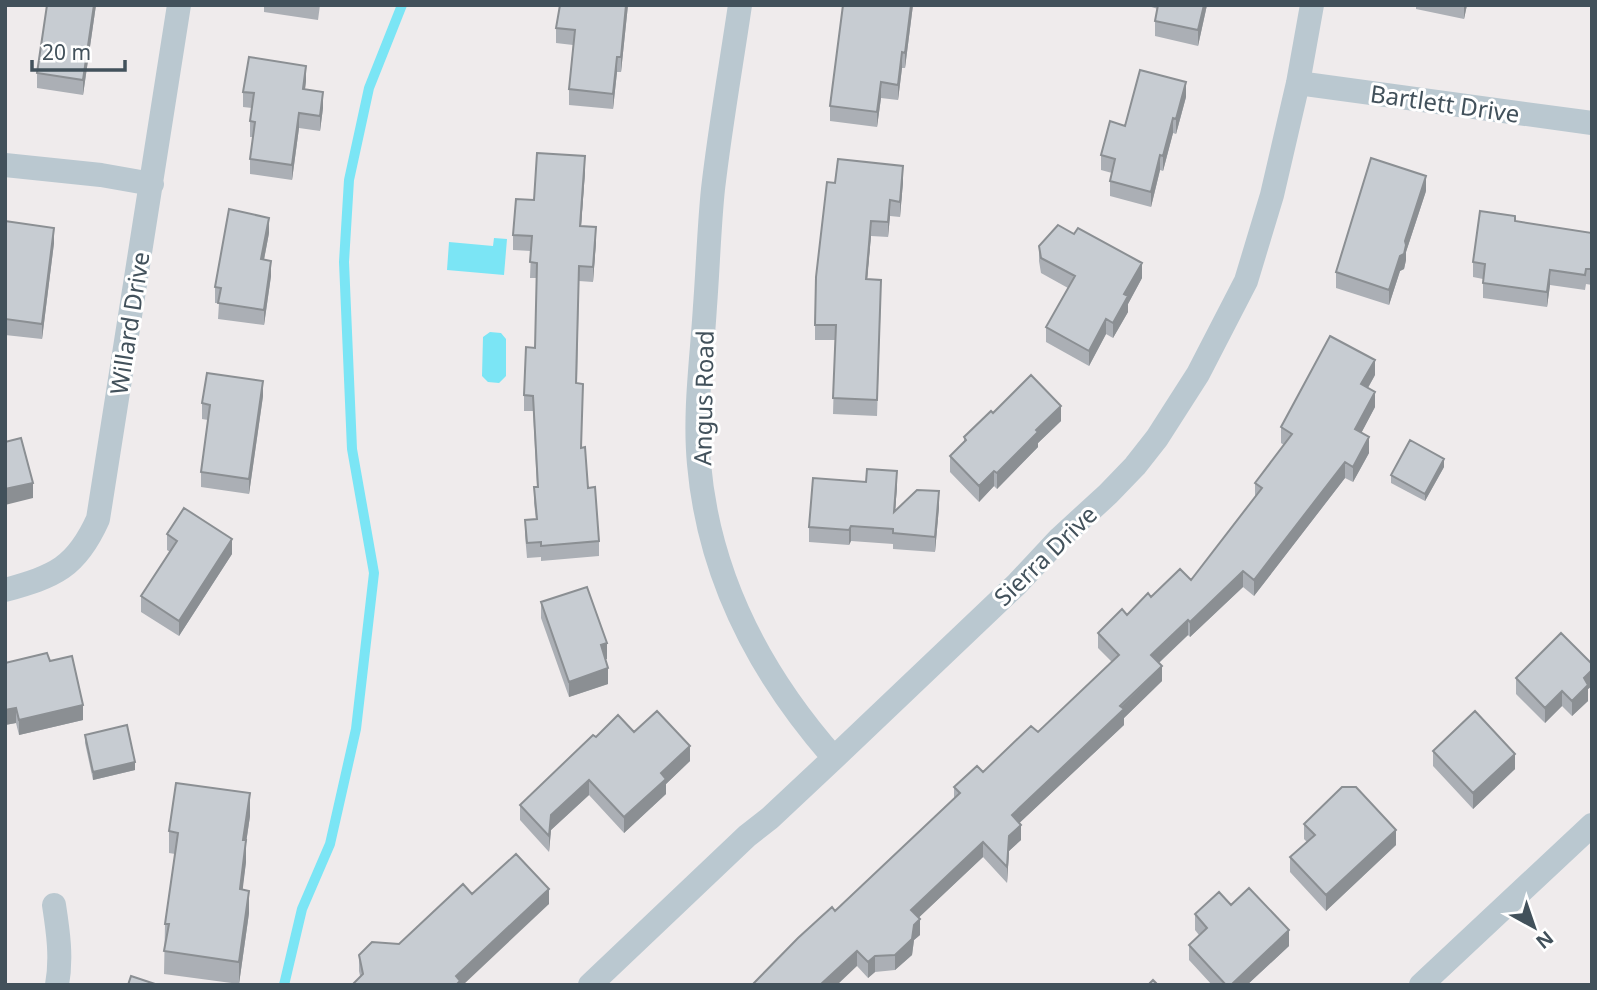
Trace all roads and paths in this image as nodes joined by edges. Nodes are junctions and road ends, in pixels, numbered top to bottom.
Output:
1 (178, 5) edge
2 (740, 5) edge
3 (1312, 5) edge
4 (1298, 83) junction
5 (1592, 123) edge
6 (5, 165) edge
7 (152, 184) junction
8 (5, 590) edge
9 (834, 758) junction
10 (1592, 824) edge
11 (54, 905) dead end
12 (57, 985) edge
13 (590, 985) edge
14 (1421, 985) edge

1 - 7 street, Willard Drive
2 - 9 street, Angus Road
3 - 4 street, Sierra Drive
4 - 5 street, Bartlett Drive
4 - 9 street, Sierra Drive
6 - 7 street
7 - 8 street, Willard Drive
9 - 13 street, Sierra Drive
10 - 14 street
11 - 12 street

